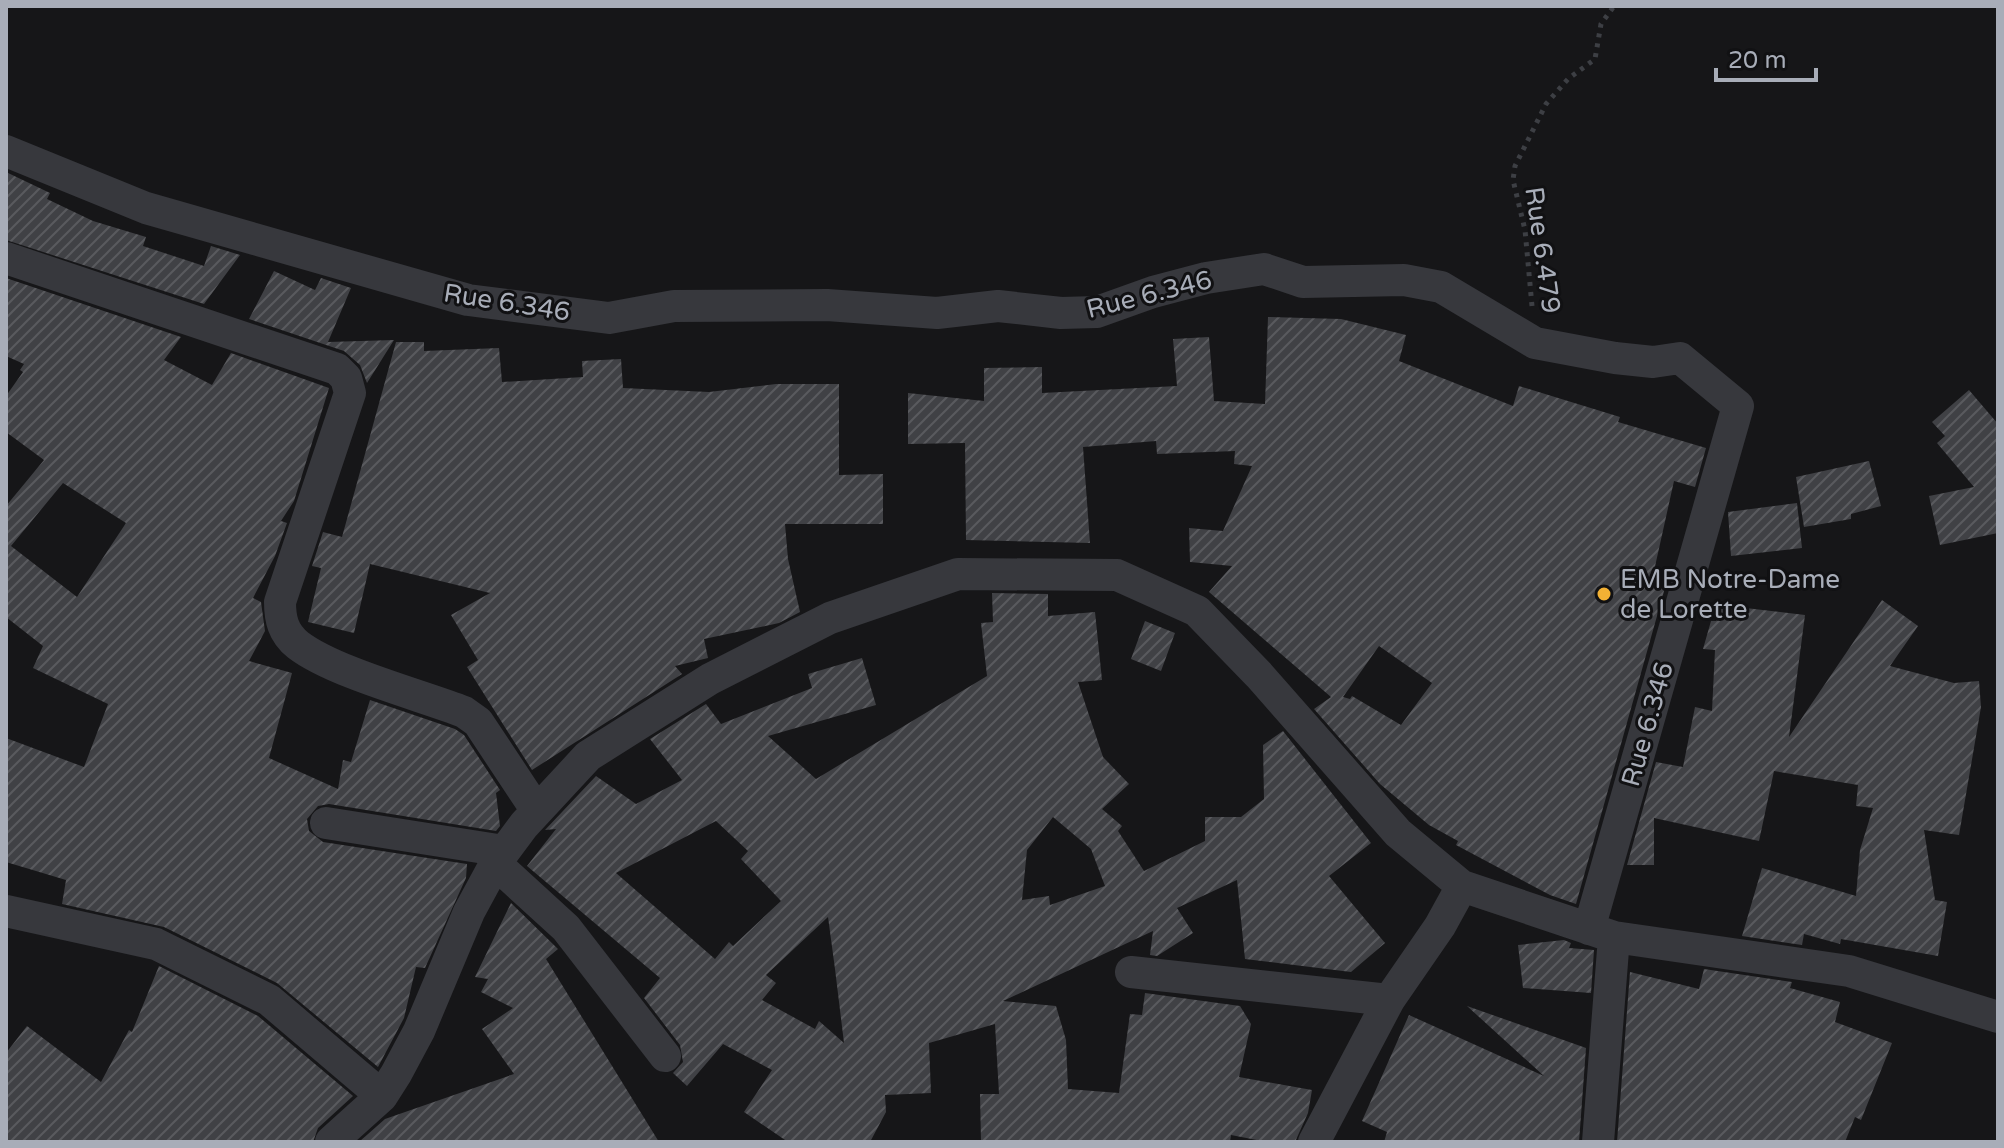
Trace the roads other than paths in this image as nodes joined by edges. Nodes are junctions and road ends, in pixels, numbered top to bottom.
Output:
1 (6, 151) edge
2 (6, 258) edge
3 (537, 811) junction
4 (326, 823) dead end
5 (500, 858) junction
6 (1462, 886) junction
7 (6, 911) edge
8 (1602, 933) junction
9 (1131, 972) dead end
10 (1389, 1000) junction
11 (1998, 1017) edge
12 (665, 1056) dead end
13 (382, 1096) junction
14 (331, 1142) edge
15 (1314, 1142) edge
16 (1598, 1142) edge

1 - 8 street, Rue 6.346
2 - 3 street
3 - 5 street
3 - 6 street
4 - 5 street
5 - 12 street
5 - 13 street
6 - 8 street
6 - 10 street
7 - 13 street
8 - 11 street
8 - 16 street, Rue 6.346
9 - 10 street
10 - 15 street
13 - 14 street

